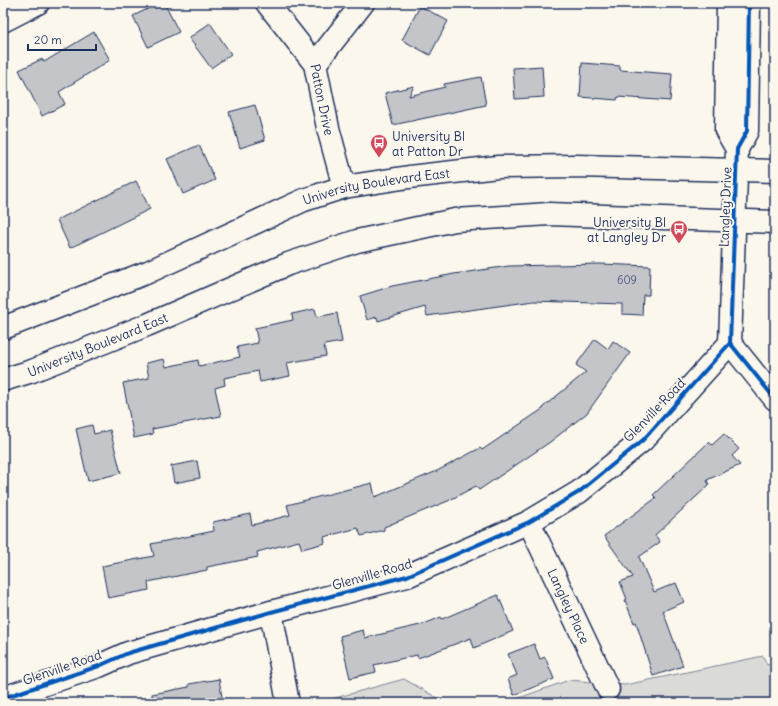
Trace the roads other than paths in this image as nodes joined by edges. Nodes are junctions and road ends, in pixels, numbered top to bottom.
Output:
1 (38, 3) edge
2 (267, 3) edge
3 (363, 3) edge
4 (728, 3) edge
5 (749, 3) edge
6 (3, 21) edge
7 (315, 64) junction
8 (736, 159) junction
9 (775, 171) edge
10 (344, 187) junction
11 (735, 220) junction
12 (775, 222) edge
13 (3, 328) edge
14 (730, 343) junction
15 (3, 380) edge
16 (775, 399) edge
17 (529, 522) junction
18 (271, 612) junction
19 (608, 689) dead end
20 (3, 698) edge
21 (288, 703) edge

1 - 6 street
2 - 7 street, Patton Drive
3 - 7 street
4 - 8 street, Langley Drive
5 - 8 street, Langley Drive
7 - 10 street, Patton Drive
8 - 9 street, University Boulevard East
8 - 10 street, University Boulevard East
8 - 11 street, Langley Drive
10 - 13 street, University Boulevard East
11 - 12 street, University Boulevard East
11 - 14 street, Langley Drive
11 - 15 street, University Boulevard East
14 - 16 street
14 - 17 street, Glenville Road
17 - 18 street, Glenville Road
17 - 19 street, Langley Place
18 - 20 street, Glenville Road
18 - 21 street

